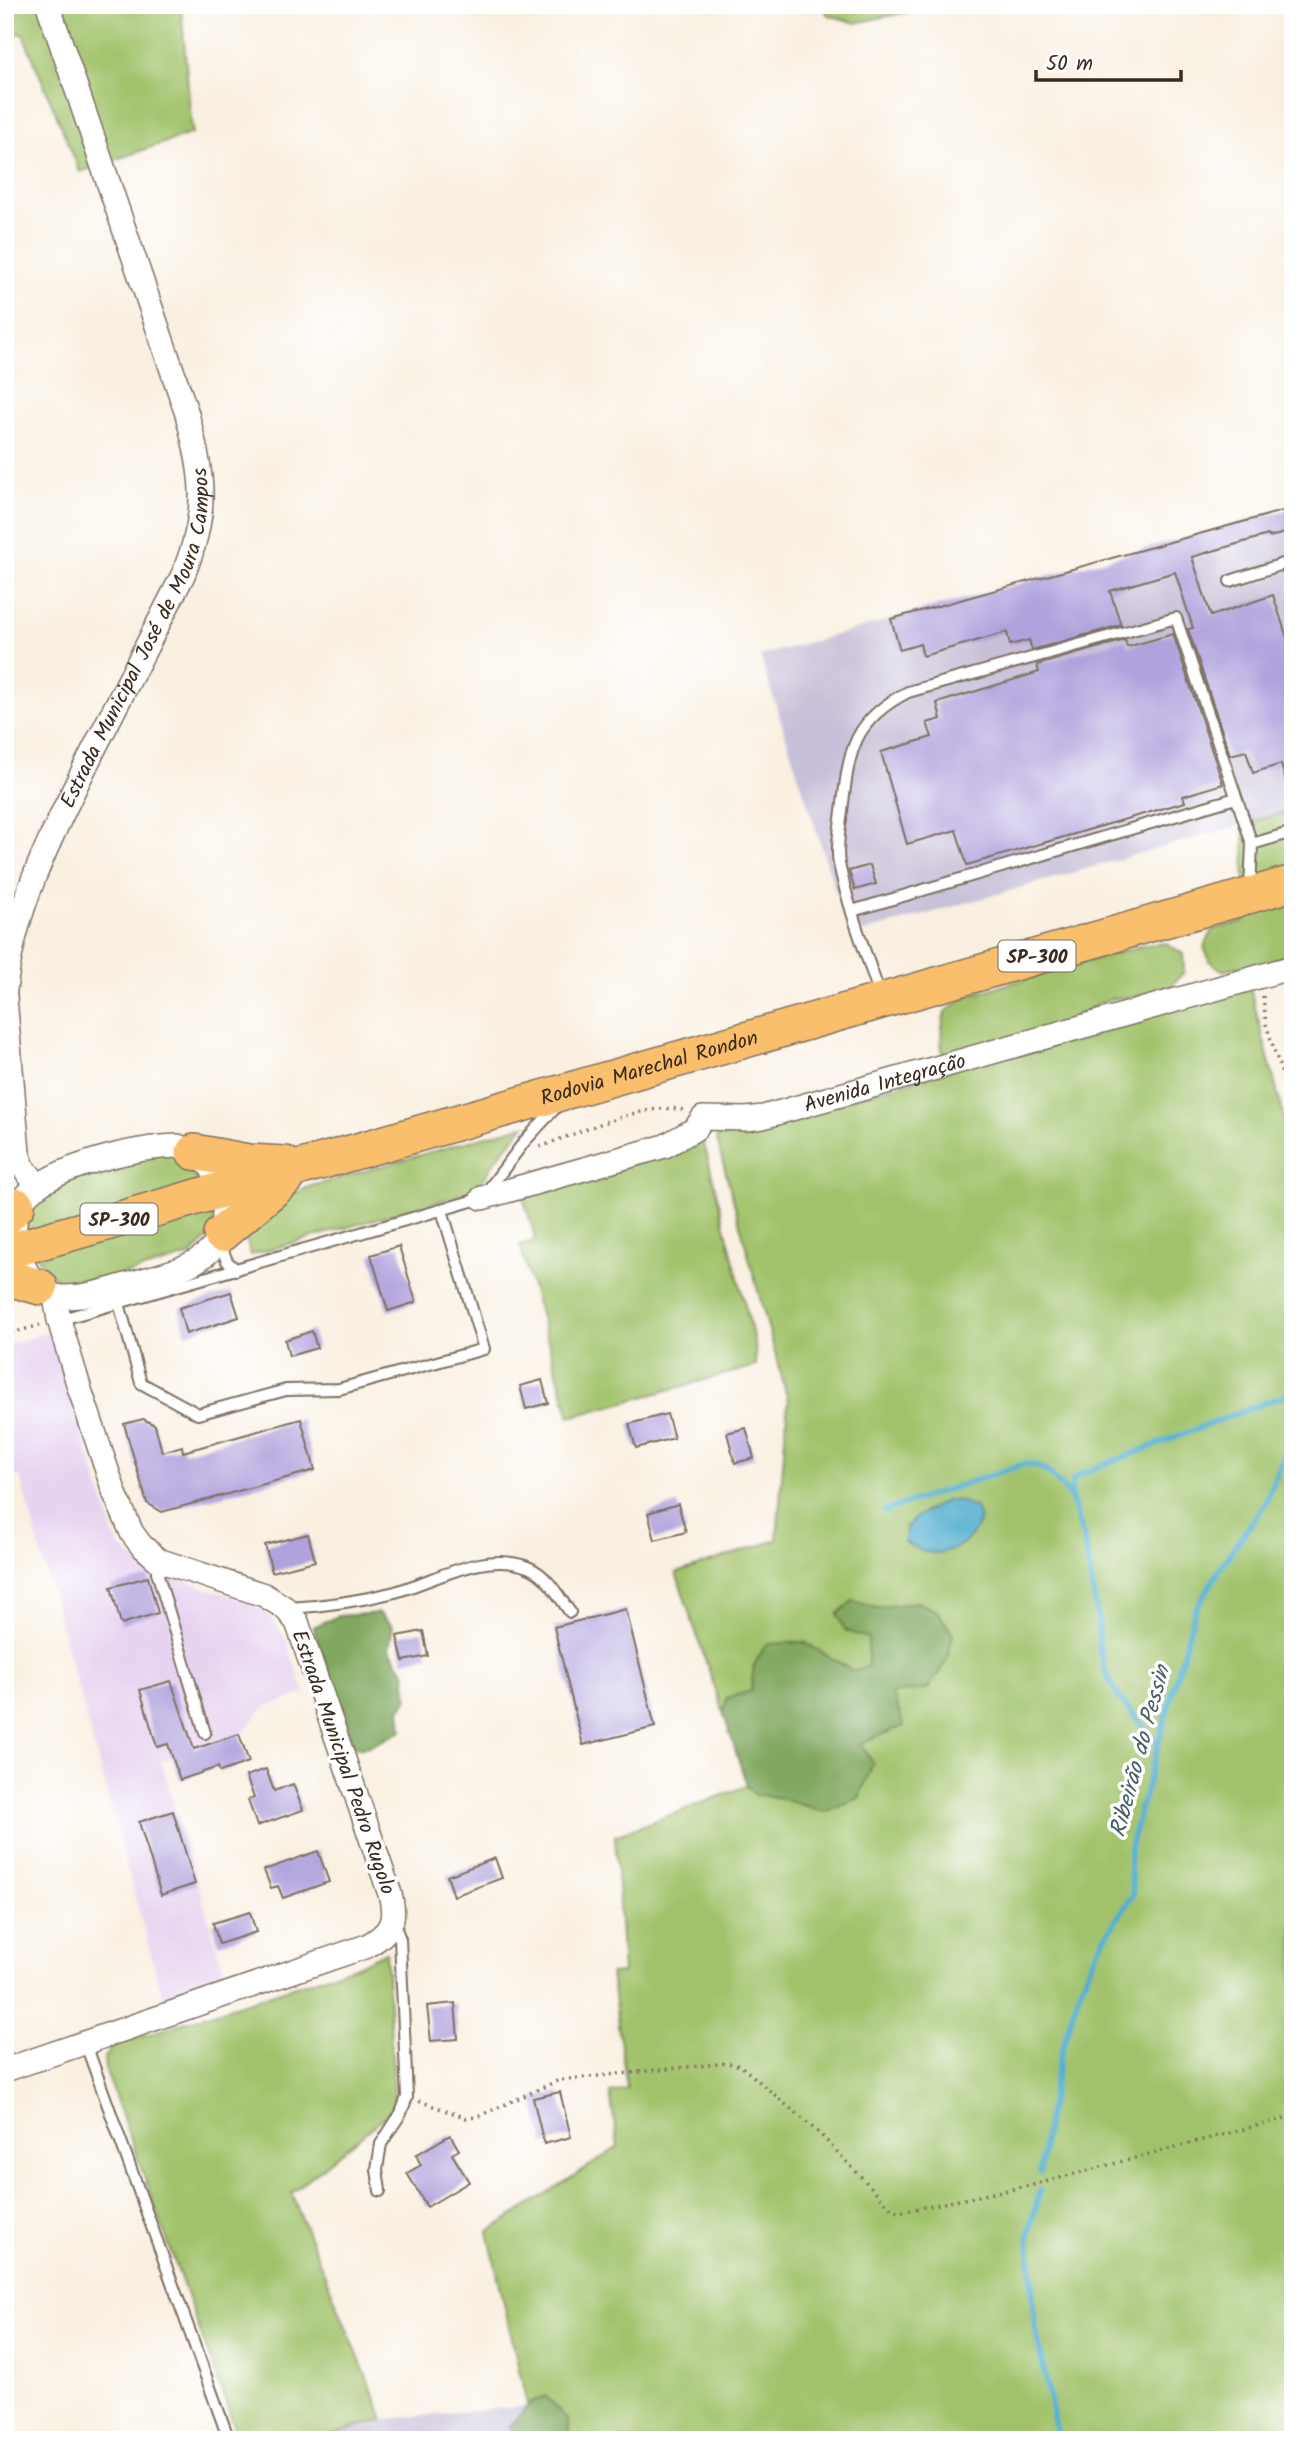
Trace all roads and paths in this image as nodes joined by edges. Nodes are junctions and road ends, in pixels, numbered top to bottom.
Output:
1 (48, 5) edge
2 (1230, 581) dead end
3 (1293, 583) edge
4 (1236, 798) junction
5 (1293, 832) edge
6 (1252, 844) junction
7 (1293, 884) edge
8 (1250, 896) junction
9 (852, 911) junction
10 (1293, 967) edge
11 (1265, 975) junction
12 (5, 991) edge
13 (5, 997) edge
14 (881, 1001) junction
15 (583, 1086) junction
16 (1293, 1109) edge
17 (703, 1118) junction
18 (194, 1152) junction
19 (512, 1157) junction
20 (306, 1165) junction
21 (222, 1189) junction
22 (482, 1198) junction
23 (442, 1210) junction
24 (15, 1231) edge
25 (219, 1237) junction
26 (236, 1270) junction
27 (47, 1292) junction
28 (119, 1303) junction
29 (59, 1320) junction
30 (5, 1335) edge
31 (158, 1560) junction
32 (285, 1608) junction
33 (569, 1612) dead end
34 (205, 1733) dead end
35 (393, 1922) junction
36 (85, 2042) junction
37 (5, 2070) edge
38 (407, 2097) junction
39 (1293, 2116) edge
40 (380, 2191) dead end
41 (229, 2440) edge

1 - 12 street, Estrada Municipal José de Moura Campos
2 - 3 lane
4 - 6 lane
4 - 9 lane
4 - 9 lane
5 - 6 lane
6 - 8 lane
7 - 8 main road, Rodovia Marechal Rondon / SP-300
8 - 14 main road, Rodovia Marechal Rondon / SP-300
9 - 14 lane
10 - 11 street, Avenida Integração
11 - 16 path
11 - 17 street, Avenida Integração
13 - 24 street
14 - 15 main road, Rodovia Marechal Rondon / SP-300
15 - 19 lane
15 - 20 main road, Rodovia Marechal Rondon / SP-300
17 - 19 path
17 - 22 street
18 - 20 main road
18 - 21 street
18 - 24 street
19 - 22 lane
20 - 21 main road, Rodovia Marechal Rondon / SP-300
20 - 25 main road
21 - 24 main road, Rodovia Marechal Rondon / SP-300
21 - 25 street
22 - 23 lane
23 - 26 lane
23 - 28 lane
24 - 27 main road
25 - 26 lane
25 - 27 street
26 - 28 lane
27 - 29 street, Estrada Municipal Pedro Rugolo
28 - 29 lane
29 - 30 path
29 - 31 street, Estrada Municipal Pedro Rugolo
31 - 32 street, Estrada Municipal Pedro Rugolo
31 - 34 lane
32 - 33 lane
32 - 35 street, Estrada Municipal Pedro Rugolo
35 - 36 street
35 - 38 lane
36 - 37 street
36 - 41 lane
38 - 39 path
38 - 40 lane

